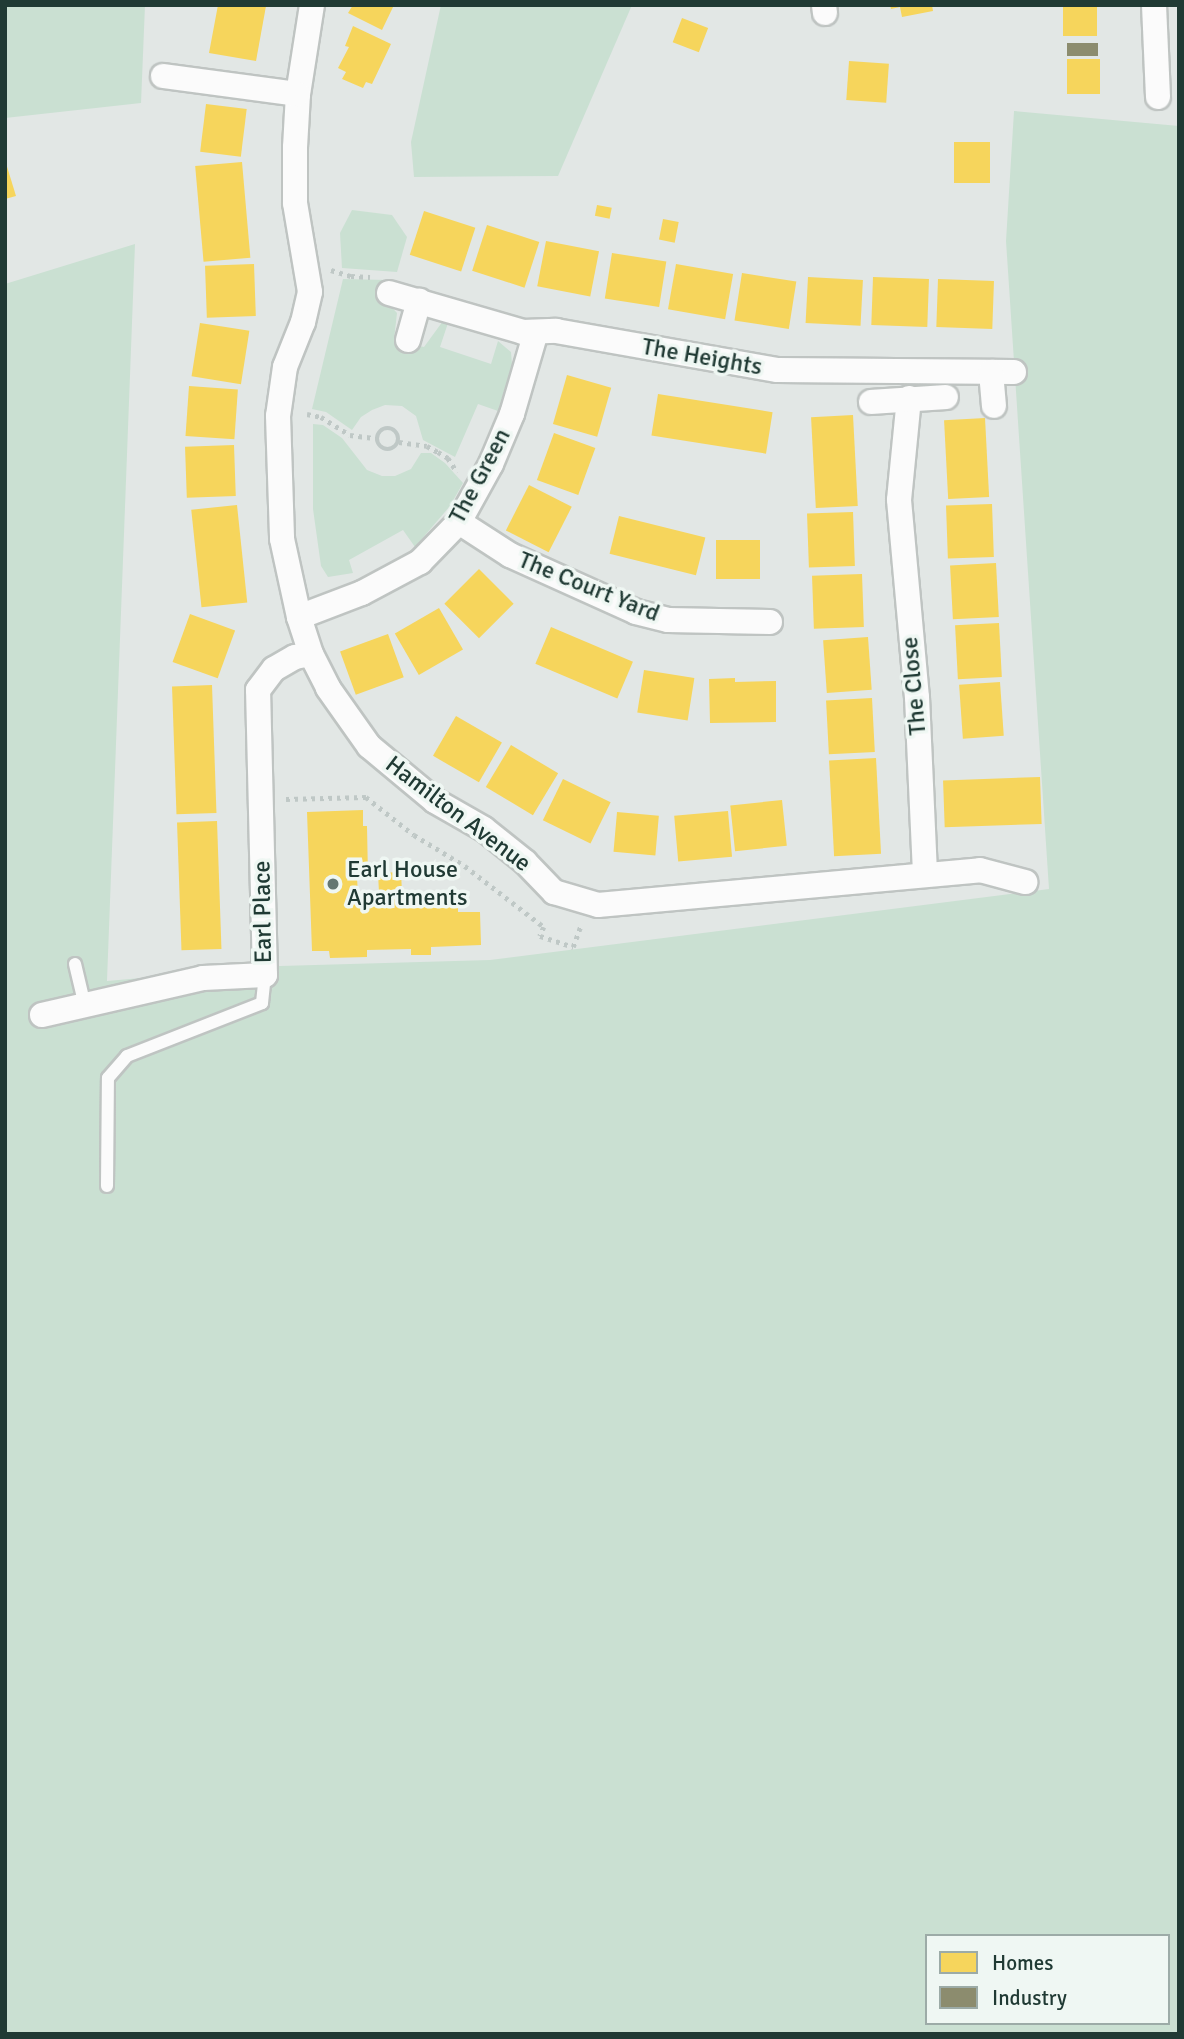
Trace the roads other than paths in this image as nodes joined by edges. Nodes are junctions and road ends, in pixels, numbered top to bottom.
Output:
1 (312, 5) edge
2 (1154, 5) edge
3 (163, 76) dead end
4 (298, 94) junction
5 (1158, 97) dead end
6 (389, 293) road end
7 (419, 301) junction
8 (536, 332) junction
9 (408, 340) dead end
10 (946, 397) dead end
11 (909, 398) junction
12 (871, 402) dead end
13 (994, 407) dead end
14 (459, 522) junction
15 (299, 617) junction
16 (770, 622) dead end
17 (311, 654) junction
18 (925, 874) junction
19 (1025, 882) dead end
20 (75, 964) dead end
21 (265, 975) junction
22 (85, 1006) junction
23 (42, 1015) dead end
24 (107, 1186) dead end

1 - 4 street, Hamilton Avenue
2 - 5 street
3 - 4 street
4 - 15 street, Hamilton Avenue
6 - 7 street, The Heights
7 - 8 street, The Heights
7 - 9 street
8 - 13 street, The Heights
8 - 14 street, The Green
10 - 11 street
11 - 12 street
11 - 18 street, The Close
14 - 15 street, The Green
14 - 16 street, The Court Yard
15 - 17 street, Hamilton Avenue
17 - 18 street, Hamilton Avenue
17 - 21 street, Earl Place
18 - 19 street
20 - 22 lane
21 - 22 street, Earl Place
21 - 24 lane
22 - 23 street, Earl Place

